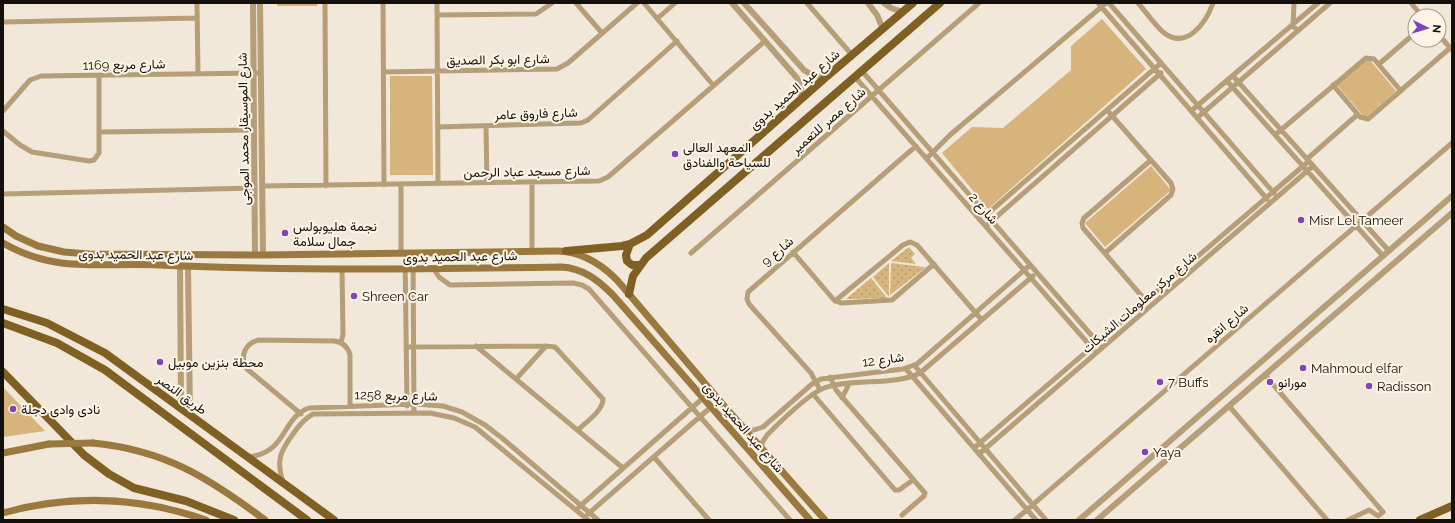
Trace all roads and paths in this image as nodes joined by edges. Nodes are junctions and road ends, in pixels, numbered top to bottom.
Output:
1 (197, 3) edge
2 (253, 3) edge
3 (260, 3) edge
4 (325, 3) edge
5 (382, 3) edge
6 (437, 3) edge
7 (552, 3) edge
8 (576, 3) edge
9 (637, 3) edge
10 (644, 3) edge
11 (675, 3) edge
12 (732, 3) edge
13 (744, 3) edge
14 (807, 3) edge
15 (868, 3) edge
16 (913, 3) edge
17 (940, 3) edge
18 (980, 3) edge
19 (1109, 3) edge
20 (1138, 3) edge
21 (1213, 3) edge
22 (1294, 3) edge
23 (1318, 3) edge
24 (1330, 3) edge
25 (885, 4) edge
26 (1102, 4) edge
27 (903, 12) junction
28 (437, 15) junction
29 (877, 15) junction
30 (197, 18) junction
31 (658, 18) junction
32 (3, 22) edge
33 (1293, 24) junction
34 (883, 29) junction
35 (1298, 31) junction
36 (602, 33) junction
37 (765, 40) junction
38 (1407, 40) edge
39 (677, 42) junction
40 (1451, 49) edge
41 (852, 55) junction
42 (1161, 63) junction
43 (1379, 64) junction
44 (1155, 69) junction
45 (1166, 69) junction
46 (804, 70) junction
47 (437, 71) junction
48 (383, 72) junction
49 (257, 73) junction
50 (198, 74) junction
51 (858, 74) junction
52 (1160, 74) junction
53 (99, 75) junction
54 (1233, 76) junction
55 (797, 78) junction
56 (825, 78) junction
57 (1227, 81) junction
58 (1239, 82) junction
59 (713, 85) junction
60 (1333, 85) junction
61 (1233, 87) junction
62 (879, 90) junction
63 (1401, 91) junction
64 (872, 96) junction
65 (801, 98) junction
66 (1198, 106) junction
67 (1107, 110) junction
68 (3, 111) edge
69 (1191, 111) junction
70 (1204, 112) junction
71 (1357, 115) junction
72 (1112, 116) junction
73 (1197, 118) junction
74 (486, 126) junction
75 (438, 127) junction
76 (254, 130) junction
77 (261, 130) junction
78 (1282, 130) junction
79 (3, 131) edge
80 (99, 132) junction
81 (1276, 135) junction
82 (1452, 144) edge
83 (916, 146) junction
84 (934, 152) junction
85 (927, 158) junction
86 (1151, 160) junction
87 (1308, 160) junction
88 (1303, 166) junction
89 (1313, 166) junction
90 (1307, 171) junction
91 (532, 182) junction
92 (487, 183) junction
93 (401, 184) junction
94 (438, 184) junction
95 (384, 185) junction
96 (326, 186) junction
97 (262, 187) junction
98 (255, 188) junction
99 (1273, 192) junction
100 (3, 194) edge
101 (1452, 196) edge
102 (1277, 197) junction
103 (1266, 198) junction
104 (1270, 203) junction
105 (1452, 213) edge
106 (986, 214) junction
107 (980, 220) junction
108 (992, 221) junction
109 (1362, 221) junction
110 (986, 226) junction
111 (1356, 226) junction
112 (3, 227) edge
113 (3, 243) edge
114 (630, 244) junction
115 (532, 251) junction
116 (566, 251) junction
117 (1388, 251) junction
118 (793, 252) junction
119 (403, 253) junction
120 (413, 253) junction
121 (691, 253) dead end
122 (1105, 253) junction
123 (259, 255) junction
124 (1383, 256) junction
125 (934, 264) junction
126 (639, 265) junction
127 (1030, 265) junction
128 (180, 266) junction
129 (188, 267) junction
130 (405, 269) junction
131 (413, 269) junction
132 (434, 269) junction
133 (342, 270) junction
134 (1024, 270) junction
135 (1037, 273) junction
136 (1031, 278) junction
137 (629, 294) junction
138 (835, 301) junction
139 (1146, 301) junction
140 (3, 309) edge
141 (975, 312) junction
142 (981, 320) junction
143 (3, 323) edge
144 (341, 343) junction
145 (1097, 343) junction
146 (476, 346) junction
147 (546, 346) junction
148 (414, 347) junction
149 (1092, 347) junction
150 (406, 348) junction
151 (1102, 348) junction
152 (1096, 353) junction
153 (914, 365) junction
154 (906, 369) junction
155 (3, 372) edge
156 (920, 373) junction
157 (1265, 375) junction
158 (912, 376) junction
159 (830, 377) junction
160 (516, 379) junction
161 (816, 381) junction
162 (849, 384) junction
163 (833, 386) junction
164 (820, 390) junction
165 (813, 394) junction
166 (703, 398) junction
167 (842, 398) junction
168 (407, 404) junction
169 (414, 404) junction
170 (350, 406) junction
171 (1229, 406) junction
172 (693, 407) junction
173 (711, 407) junction
174 (181, 408) junction
175 (407, 412) junction
176 (414, 412) junction
177 (300, 413) junction
178 (190, 414) junction
179 (700, 416) junction
180 (306, 418) junction
181 (744, 429) junction
182 (578, 430) junction
183 (502, 438) junction
184 (980, 443) junction
185 (497, 444) junction
186 (276, 446) junction
187 (762, 448) junction
188 (974, 448) junction
189 (282, 449) junction
190 (985, 449) junction
191 (3, 453) edge
192 (979, 454) junction
193 (249, 457) junction
194 (654, 457) junction
195 (623, 468) junction
196 (913, 480) junction
197 (283, 482) junction
198 (1032, 504) junction
199 (581, 506) junction
200 (1452, 506) edge
201 (1027, 509) junction
202 (576, 510) junction
203 (3, 513) edge
204 (590, 513) junction
205 (902, 515) dead end
206 (586, 518) edge
207 (206, 520) edge
208 (234, 520) edge
209 (265, 520) edge
210 (307, 520) edge
211 (334, 520) edge
212 (598, 520) edge
213 (708, 520) edge
214 (790, 520) edge
215 (810, 520) edge
216 (825, 520) edge
217 (1015, 520) edge
218 (1036, 520) edge
219 (1046, 520) edge
220 (1078, 520) edge
221 (1097, 520) edge
222 (1327, 520) edge
223 (1348, 520) edge
224 (1420, 520) edge

1 - 30 street
2 - 49 street, شارع الموسيقار محمد الموجى
3 - 49 street, شارع الموسيقار محمد الموجى
4 - 96 street
5 - 48 street
6 - 28 street
7 - 28 street
8 - 36 street
9 - 36 street, شارع ابو بكر الصديق
10 - 31 street
11 - 31 street
12 - 37 street
13 - 46 street
14 - 41 street
15 - 29 street
16 - 27 main road, شارع عبد الحميد بدوى
17 - 51 main road
18 - 62 street, شارع مصر للتعمير
19 - 42 street
20 - 21 street
22 - 33 street
23 - 33 street
24 - 35 street
25 - 27 street
25 - 29 street
26 - 44 street
26 - 84 street
27 - 34 main road, شارع عبد الحميد بدوى
28 - 47 street
29 - 34 street
30 - 32 street
30 - 50 street
31 - 39 street
33 - 35 street
33 - 54 street
34 - 41 main road, شارع عبد الحميد بدوى
35 - 58 street
36 - 47 street, شارع ابو بكر الصديق
37 - 55 street
37 - 59 street, شارع مسجد عباد الرحمن
38 - 43 street
39 - 59 street
39 - 74 street, شارع فاروق عامر
40 - 63 street
41 - 56 main road, شارع عبد الحميد بدوى
42 - 44 street
42 - 45 street
43 - 60 street
43 - 63 street
44 - 52 street
44 - 67 street
45 - 52 street
45 - 66 street
46 - 55 street
46 - 56 street
47 - 48 street, شارع ابو بكر الصديق
47 - 75 street
48 - 95 street
49 - 50 street, شارع مربع 1169
49 - 76 street, شارع الموسيقار محمد الموجى
49 - 77 street, شارع الموسيقار محمد الموجى
50 - 53 street, شارع مربع 1169
51 - 62 street, شارع 2
51 - 64 street, شارع 2
51 - 126 main road
52 - 69 street
52 - 72 street
53 - 68 street, شارع مربع 1169
53 - 80 street
54 - 57 street
54 - 58 street
55 - 65 street
56 - 65 main road, شارع عبد الحميد بدوى
57 - 61 street
57 - 66 street
58 - 61 street
58 - 78 street
59 - 91 street, شارع مسجد عباد الرحمن
60 - 71 street
60 - 78 street
61 - 70 street
61 - 81 street
62 - 64 street, شارع مصر للتعمير
62 - 84 street, شارع 2
63 - 71 street
64 - 83 street, شارع 2
64 - 121 street, شارع مصر للتعمير
65 - 114 main road, شارع عبد الحميد بدوى
66 - 69 street
66 - 70 street
67 - 72 street
67 - 106 street
69 - 73 street
70 - 73 street
70 - 99 street
71 - 87 street, شارع مركز معلومات الشبكات
72 - 86 street
72 - 108 street
73 - 103 street
74 - 75 street, شارع فاروق عامر
74 - 92 street
75 - 94 street
76 - 77 street
76 - 80 street
76 - 98 street, شارع الموسيقار محمد الموجى
77 - 97 street, شارع الموسيقار محمد الموجى
78 - 81 street
78 - 87 street
79 - 80 street
81 - 88 street
82 - 109 street, شارع انقره
83 - 85 street, شارع 2
83 - 118 street, شارع 9
84 - 85 street
84 - 106 street, شارع 2
85 - 107 street, شارع 2
86 - 122 street
86 - 122 street
87 - 88 street, شارع مركز معلومات الشبكات
87 - 89 street
88 - 90 street
88 - 99 street, شارع مركز معلومات الشبكات
89 - 90 street, شارع مركز معلومات الشبكات
89 - 109 street
90 - 102 street, شارع مركز معلومات الشبكات
90 - 111 street
91 - 92 street, شارع مسجد عباد الرحمن
91 - 115 street
92 - 94 street, شارع مسجد عباد الرحمن
93 - 94 street, شارع مسجد عباد الرحمن
93 - 95 street, شارع مسجد عباد الرحمن
93 - 119 street
95 - 96 street, شارع مسجد عباد الرحمن
96 - 97 street, شارع مسجد عباد الرحمن
97 - 98 street
97 - 123 street, شارع الموسيقار محمد الموجى
98 - 100 street
98 - 123 street, شارع الموسيقار محمد الموجى
99 - 102 street
99 - 103 street, شارع مركز معلومات الشبكات
101 - 117 street
102 - 104 street, شارع مركز معلومات الشبكات
103 - 104 street
103 - 139 street, شارع مركز معلومات الشبكات
104 - 151 street, شارع مركز معلومات الشبكات
105 - 157 street
106 - 107 street
106 - 108 street, شارع 2
107 - 110 street, شارع 2
108 - 110 street
108 - 127 street, شارع 2
109 - 111 street, شارع انقره
109 - 117 street
110 - 134 street, شارع 2
111 - 124 street
111 - 198 street, شارع انقره
112 - 123 main road, شارع عبد الحميد بدوى
113 - 128 main road, شارع عبد الحميد بدوى
114 - 116 main road, شارع عبد الحميد بدوى
114 - 126 main road
115 - 116 main road, شارع عبد الحميد بدوى
115 - 120 main road, شارع عبد الحميد بدوى
116 - 137 main road, شارع عبد الحميد بدوى
117 - 124 street
118 - 138 street
118 - 161 street, شارع 9
119 - 120 main road, شارع عبد الحميد بدوى
119 - 123 main road, شارع عبد الحميد بدوى
119 - 130 street
120 - 131 street
122 - 139 street
124 - 220 street
125 - 138 street
125 - 138 street
125 - 141 street
126 - 137 main road
127 - 134 street, شارع 12
127 - 135 street, شارع 2
128 - 129 main road, شارع عبد الحميد بدوى
128 - 174 street
129 - 133 main road, شارع عبد الحميد بدوى
129 - 178 street
130 - 131 main road, شارع عبد الحميد بدوى
130 - 133 main road, شارع عبد الحميد بدوى
130 - 150 street
131 - 132 main road, شارع عبد الحميد بدوى
131 - 148 street
132 - 166 main road, شارع عبد الحميد بدوى
132 - 172 street
133 - 144 street
134 - 136 street, شارع 2
134 - 141 street, شارع 12
135 - 136 street, شارع 12
135 - 145 street, شارع 2
136 - 142 street, شارع 12
136 - 149 street, شارع 2
137 - 181 main road, شارع عبد الحميد بدوى
139 - 145 street, شارع مركز معلومات الشبكات
140 - 174 main road, طريق النصر
141 - 142 street
141 - 153 street, شارع 12
142 - 156 street, شارع 12
143 - 210 main road, طريق النصر
144 - 170 street
144 - 177 street
145 - 149 street, شارع مركز معلومات الشبكات
145 - 151 street, شارع 2
146 - 147 street
146 - 148 street
146 - 160 street
147 - 160 street
147 - 182 street
148 - 150 street
148 - 169 street
149 - 152 street, شارع 2
149 - 184 street, شارع مركز معلومات الشبكات
150 - 168 street
151 - 152 street, شارع مركز معلومات الشبكات
152 - 190 street, شارع مركز معلومات الشبكات
153 - 154 street, شارع 12
153 - 156 street
154 - 158 street
154 - 159 street, شارع 12
155 - 208 main road
156 - 158 street, شارع 12
156 - 184 street
157 - 171 street
157 - 223 street
158 - 162 street, شارع 12
158 - 188 street
159 - 161 street, شارع 12
159 - 163 street
160 - 182 street
161 - 164 street, شارع 9
161 - 181 street, شارع 12
162 - 163 street, شارع 12
162 - 167 street
163 - 164 street, شارع 12
163 - 167 street
164 - 165 street, شارع 12
165 - 187 street, شارع 12
165 - 196 street
166 - 172 street
166 - 173 main road, شارع عبد الحميد بدوى
167 - 196 street
168 - 169 street, شارع مربع 1258
168 - 170 street, شارع مربع 1258
168 - 175 street
169 - 176 street
169 - 183 street, شارع مربع 1258
170 - 177 street, شارع مربع 1258
171 - 221 street
171 - 222 street
172 - 179 street
172 - 195 street
173 - 179 street
173 - 215 main road, شارع عبد الحميد بدوى
174 - 178 main road, طريق النصر
175 - 176 street, شارع مربع 1258
175 - 180 street, شارع مربع 1258
176 - 185 street, شارع مربع 1258
177 - 180 street
177 - 186 street
178 - 193 main road, طريق النصر
179 - 194 street
179 - 214 street
180 - 189 street
181 - 187 main road, شارع عبد الحميد بدوى
182 - 195 street
183 - 185 street
183 - 199 street, شارع مربع 1258
184 - 188 street, شارع مركز معلومات الشبكات
184 - 190 street
185 - 202 street, شارع مربع 1258
186 - 189 street
186 - 193 street
187 - 216 main road, شارع عبد الحميد بدوى
188 - 192 street
189 - 197 street
190 - 192 street, شارع مركز معلومات الشبكات
190 - 198 street
191 - 209 main road, bridge
192 - 201 street
193 - 197 main road, طريق النصر
194 - 204 street
194 - 213 street
195 - 199 street
196 - 205 street
197 - 211 main road, طريق النصر
198 - 201 street, شارع انقره
198 - 219 street
199 - 202 street
199 - 204 street, شارع مربع 1258
200 - 224 main road
201 - 217 street, شارع انقره
201 - 218 street
202 - 206 street, شارع مربع 1258
203 - 207 main road
204 - 206 street
204 - 212 street, شارع مربع 1258

